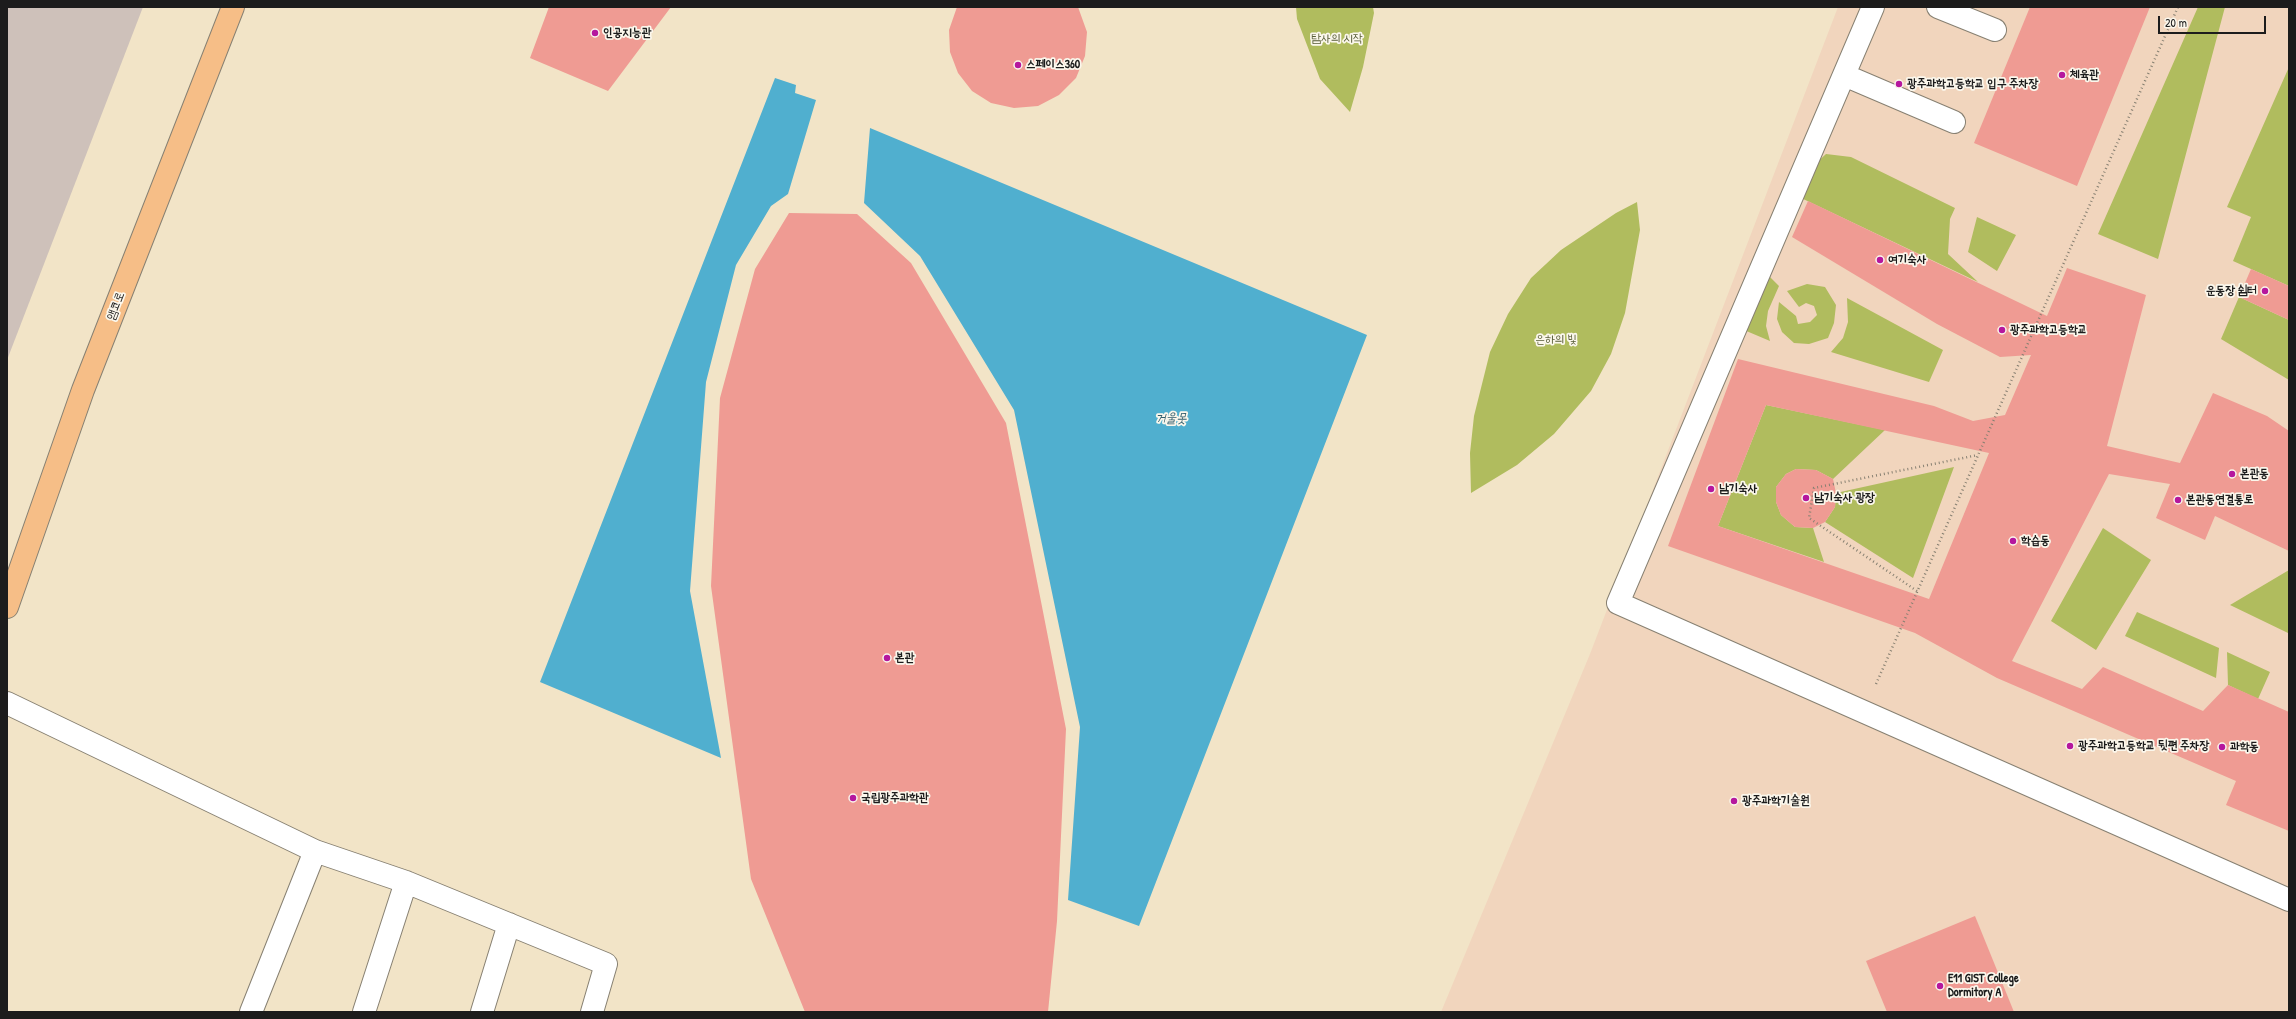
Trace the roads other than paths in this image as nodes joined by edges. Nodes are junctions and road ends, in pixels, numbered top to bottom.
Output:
1 (233, 7) edge
2 (1874, 7) edge
3 (1938, 7) edge
4 (1995, 30) dead end
5 (1844, 75) junction
6 (1954, 122) dead end
7 (7, 607) edge
8 (7, 703) edge
9 (315, 851) junction
10 (406, 882) junction
11 (2289, 900) edge
12 (509, 924) junction
13 (251, 1012) edge
14 (364, 1012) edge
15 (482, 1012) edge
16 (592, 1012) edge

1 - 7 main road, 앰코로
2 - 5 lane
3 - 4 lane
5 - 6 lane
5 - 11 lane
8 - 9 lane
9 - 10 lane
9 - 13 lane
10 - 12 lane
10 - 14 lane
12 - 15 lane
12 - 16 lane

